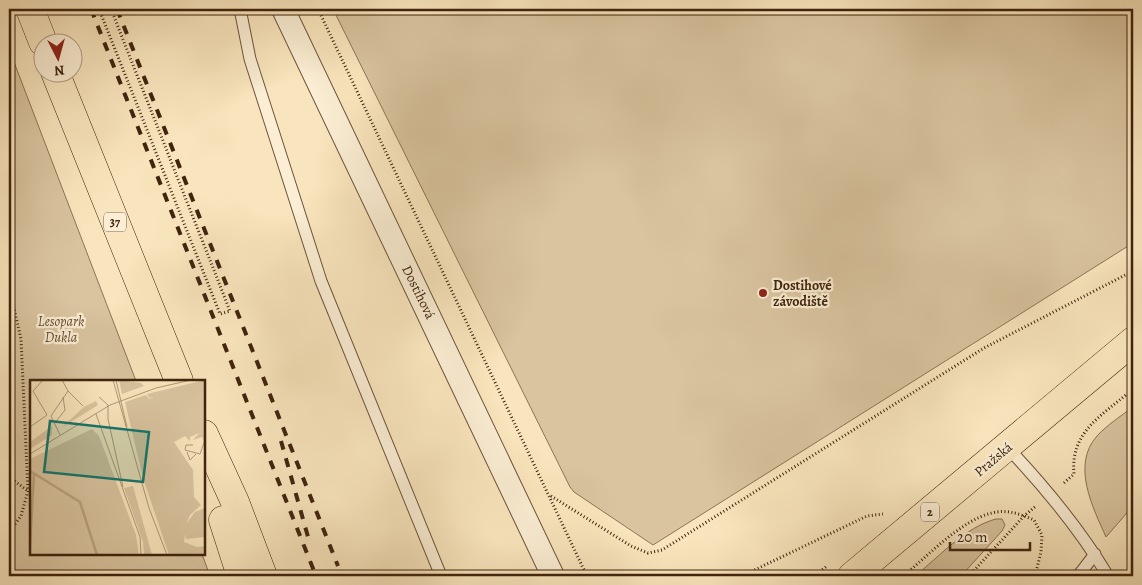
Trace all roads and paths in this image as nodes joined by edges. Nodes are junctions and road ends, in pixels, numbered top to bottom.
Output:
1 (30, 9) edge
2 (99, 9) edge
3 (110, 9) edge
4 (240, 9) edge
5 (283, 9) edge
6 (318, 9) edge
7 (39, 32) edge
8 (59, 82) edge
9 (1133, 271) edge
10 (9, 286) edge
11 (1133, 341) edge
12 (177, 378) edge
13 (1133, 389) edge
14 (205, 436) edge
15 (1007, 447) junction
16 (205, 464) edge
17 (9, 477) edge
18 (28, 491) junction
19 (1051, 494) junction
20 (551, 496) junction
21 (1024, 516) junction
22 (9, 532) edge
23 (901, 536) junction
24 (1095, 554) junction
25 (921, 561) junction
26 (240, 576) edge
27 (263, 576) edge
28 (441, 576) edge
29 (553, 576) edge
30 (592, 576) edge
31 (742, 576) edge
32 (852, 576) edge
33 (903, 576) edge
34 (969, 576) edge
35 (1035, 576) edge
36 (1078, 576) edge
37 (1108, 576) edge

1 - 7 main road
2 - 3 path
4 - 28 lane
5 - 29 street, Dostihová
6 - 20 path
8 - 12 main road, 37
9 - 20 path
10 - 18 path
11 - 15 main road, Pražská / 2
13 - 19 path
14 - 27 main road
15 - 19 lane
15 - 23 main road, Pražská / 2
16 - 26 main road
17 - 18 path
18 - 22 path
19 - 21 path
19 - 24 lane
20 - 30 path
21 - 25 path
21 - 34 path
21 - 35 path
23 - 25 path
23 - 31 path
23 - 32 main road, Pražská / 2
24 - 36 lane
24 - 37 lane
25 - 33 path

